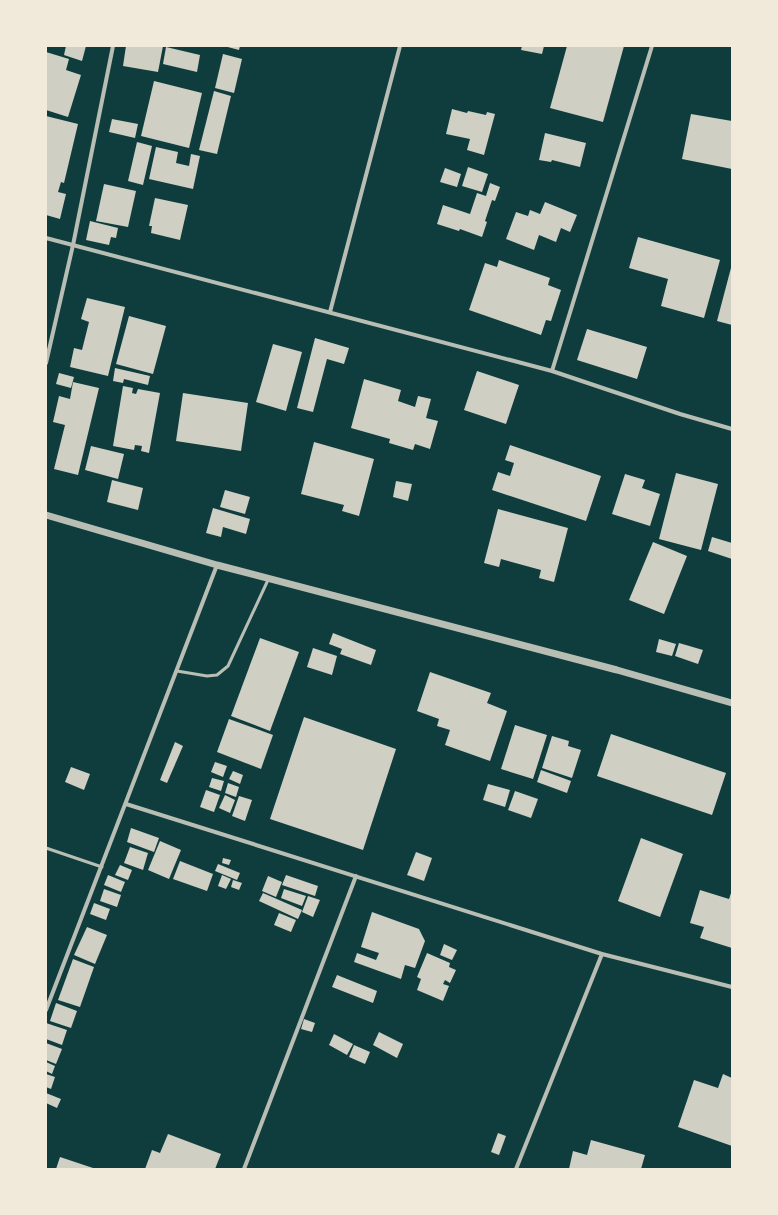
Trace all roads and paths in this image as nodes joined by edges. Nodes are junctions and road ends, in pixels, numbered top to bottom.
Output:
1 (113, 46) edge
2 (400, 46) edge
3 (652, 46) edge
4 (46, 238) edge
5 (72, 246) junction
6 (330, 312) junction
7 (46, 362) edge
8 (552, 371) junction
9 (732, 429) edge
10 (46, 515) edge
11 (217, 565) junction
12 (269, 579) junction
13 (177, 671) junction
14 (732, 703) edge
15 (126, 804) junction
16 (46, 848) edge
17 (102, 867) junction
18 (356, 876) junction
19 (602, 954) junction
20 (732, 987) edge
21 (46, 1010) edge
22 (244, 1169) edge
23 (516, 1169) edge

1 - 5 street
2 - 6 street
3 - 8 street
4 - 5 street
5 - 6 street
5 - 7 street
6 - 8 street
8 - 9 street
10 - 11 street
11 - 12 street
11 - 13 street
12 - 13 lane
12 - 14 street
13 - 15 street
15 - 17 street
15 - 18 street
16 - 17 lane
17 - 21 street
18 - 19 street
18 - 22 street
19 - 20 street
19 - 23 street

